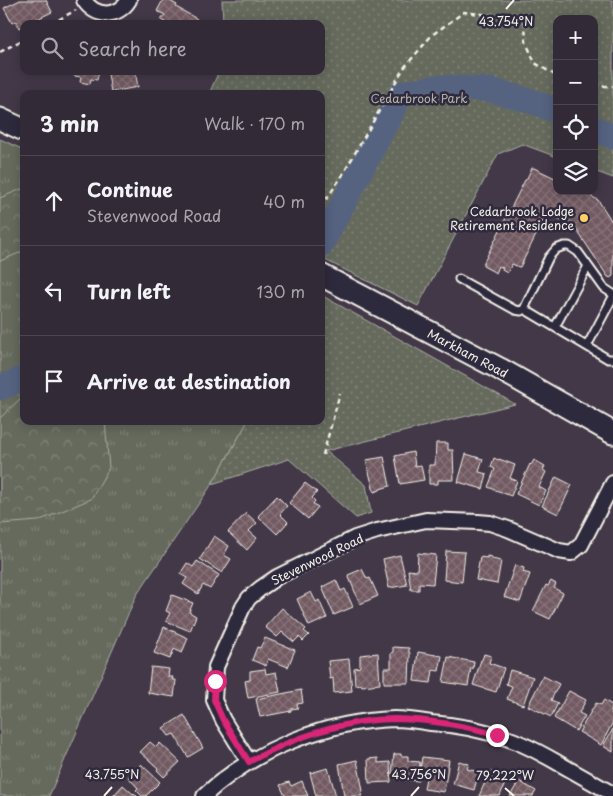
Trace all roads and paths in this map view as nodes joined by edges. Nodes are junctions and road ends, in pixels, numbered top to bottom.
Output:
1 (129, 0) edge
2 (85, 2) edge
3 (57, 20) edge
4 (20, 41) edge
5 (0, 52) edge
6 (553, 74) edge
7 (598, 85) edge
8 (613, 86) edge
9 (0, 118) edge
10 (20, 128) edge
11 (325, 201) edge
12 (588, 266) junction
13 (459, 279) dead end
14 (330, 280) edge
15 (613, 296) edge
16 (524, 309) junction
17 (555, 327) junction
18 (587, 346) junction
19 (613, 359) edge
20 (340, 393) dead end
21 (613, 433) edge
22 (323, 455) dead end
23 (613, 483) edge
24 (249, 762) junction
25 (613, 794) edge
26 (204, 796) edge

1 - 2 street
2 - 3 path
4 - 5 path
6 - 11 path
7 - 8 path
9 - 10 main road
12 - 15 lane
12 - 16 lane
12 - 17 lane
13 - 16 lane
14 - 21 main road, Markham Road
15 - 18 lane
16 - 17 lane
17 - 18 lane
18 - 19 lane
20 - 22 path
23 - 24 street, Stevenwood Road
24 - 25 street
24 - 26 street

